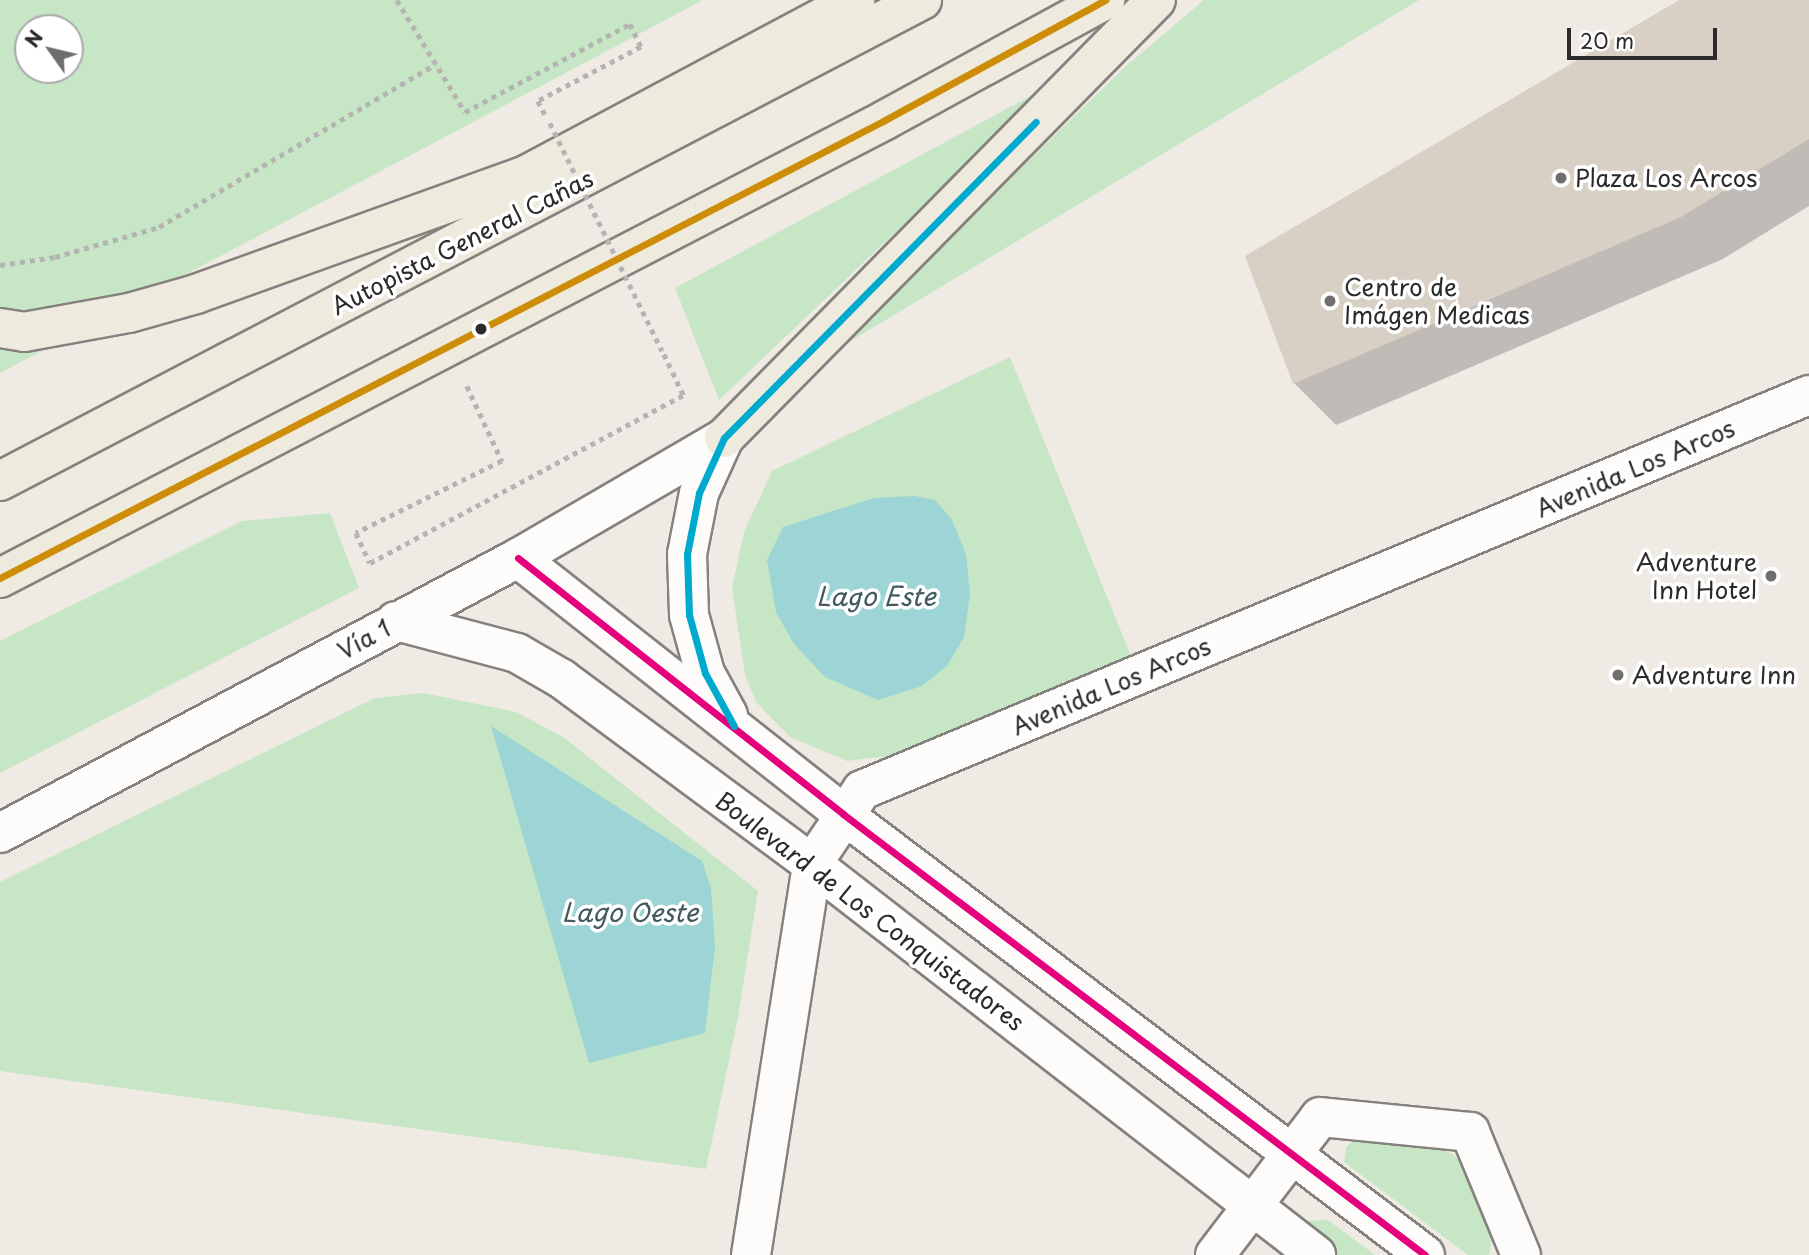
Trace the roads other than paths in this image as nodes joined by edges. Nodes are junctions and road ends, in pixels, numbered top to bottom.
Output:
1 (855, 0) edge
2 (922, 0) edge
3 (1105, 0) edge
4 (1156, 0) edge
5 (0, 328) edge
6 (1809, 395) edge
7 (724, 438) junction
8 (0, 481) edge
9 (518, 558) junction
10 (0, 578) edge
11 (397, 621) junction
12 (734, 726) junction
13 (843, 814) junction
14 (0, 833) edge
15 (812, 864) junction
16 (1292, 1154) junction
17 (1253, 1206) junction
18 (751, 1255) edge
19 (1215, 1255) edge
20 (1316, 1255) edge
21 (1425, 1255) edge
22 (1521, 1255) edge

1 - 5 highway
2 - 8 highway, Autopista General Cañas
3 - 10 highway
4 - 7 highway
6 - 13 street, Avenida Los Arcos
7 - 9 street, Vía 1
7 - 12 street
9 - 11 street, Vía 1
9 - 12 street
11 - 14 street, Vía 1
11 - 15 street, Boulevard de Los Conquistadores
12 - 13 street
13 - 15 street, Avenida Los Arcos
13 - 16 street
15 - 17 street, Boulevard de Los Conquistadores
15 - 18 street, Avenida Los Arcos
16 - 17 street
16 - 21 street
16 - 22 street
17 - 19 street
17 - 20 street, Boulevard de Los Conquistadores

